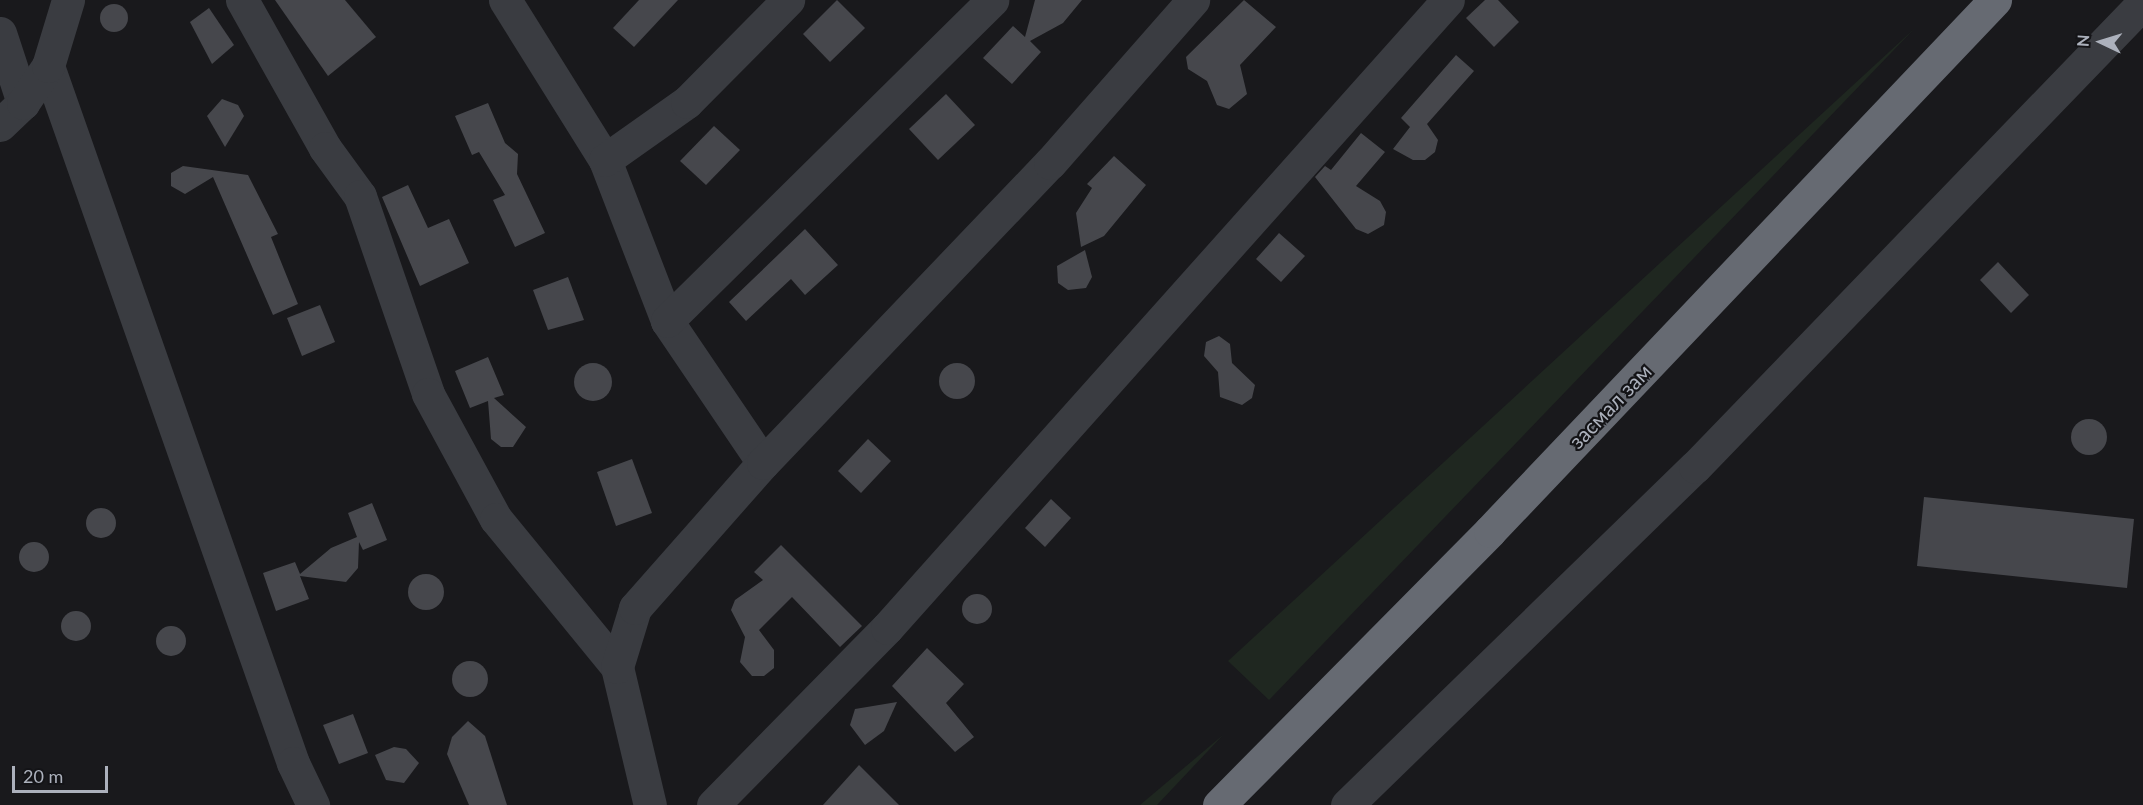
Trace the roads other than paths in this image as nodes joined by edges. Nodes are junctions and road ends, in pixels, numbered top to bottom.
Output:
1 (68, 0) edge
2 (242, 0) edge
3 (505, 0) edge
4 (788, 0) edge
5 (992, 0) edge
6 (1193, 0) edge
7 (1448, 0) edge
8 (1995, 0) edge
9 (2143, 3) edge
10 (0, 33) edge
11 (48, 66) junction
12 (23, 103) junction
13 (0, 125) edge
14 (604, 160) junction
15 (667, 321) junction
16 (764, 463) junction
17 (617, 667) junction
18 (313, 805) edge
19 (651, 805) edge
20 (713, 805) edge
21 (1219, 805) edge
22 (1347, 805) edge

1 - 11 street
2 - 17 street
3 - 14 street
4 - 14 street
5 - 15 street
6 - 16 street
7 - 20 street
8 - 21 highway, засмал зам
9 - 22 street
10 - 12 street
11 - 12 street
11 - 18 street
12 - 13 street
14 - 15 street
15 - 16 street
16 - 17 street
17 - 19 street

